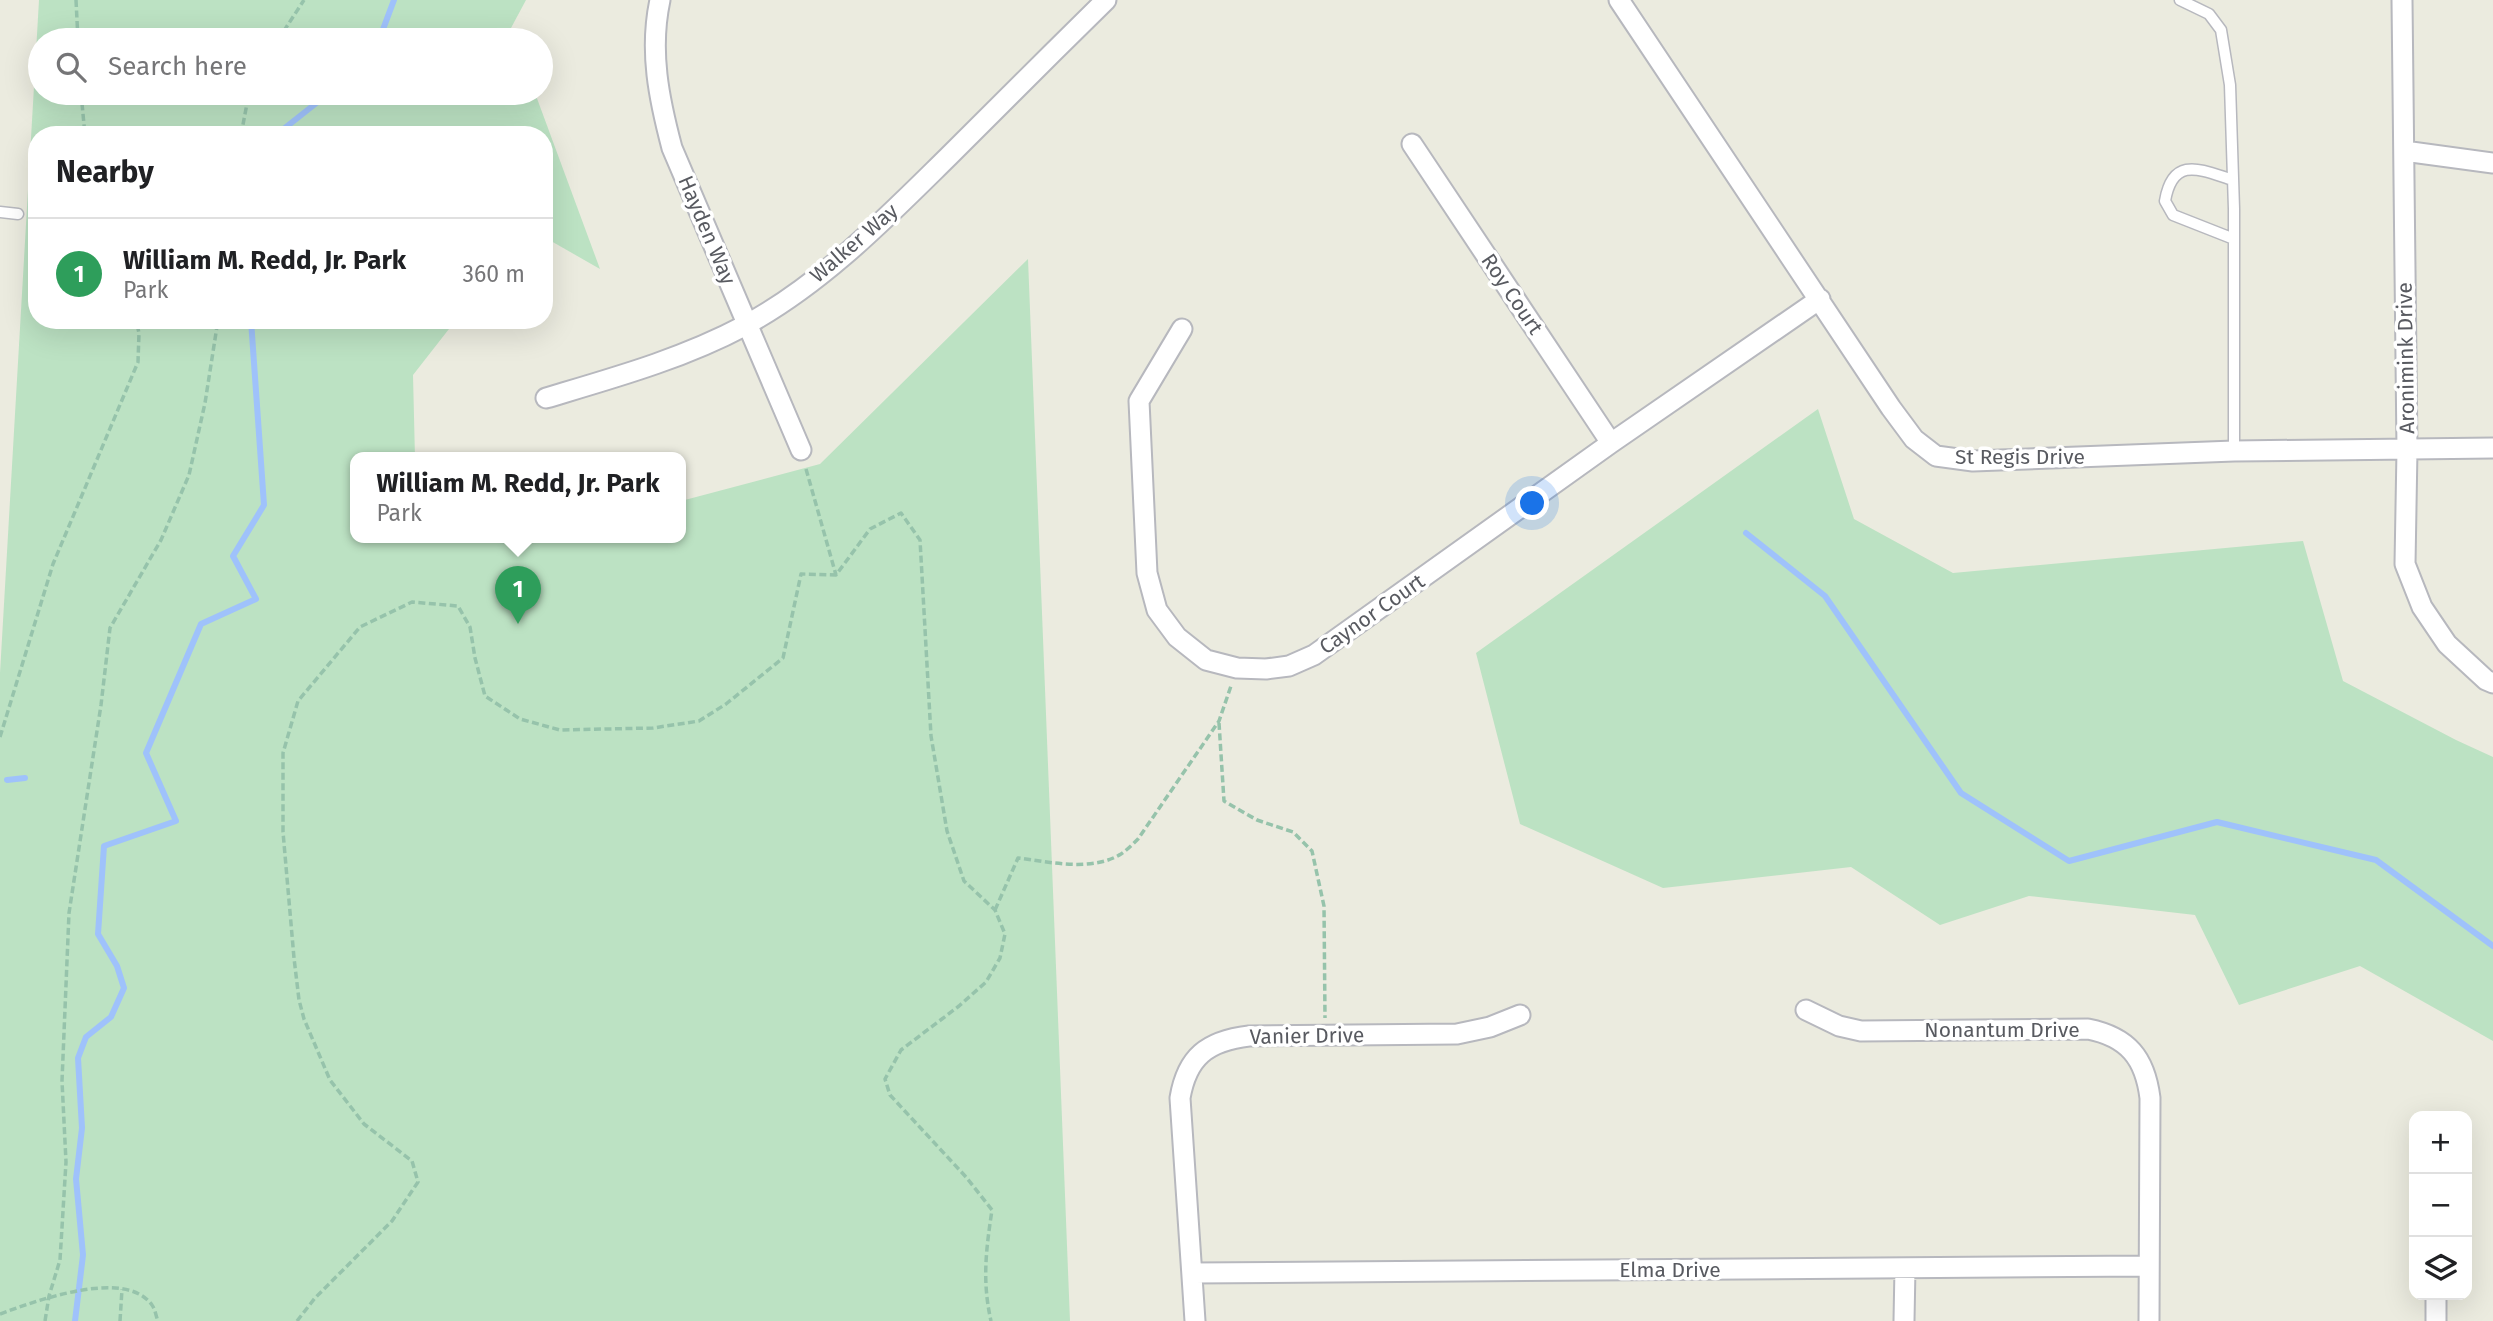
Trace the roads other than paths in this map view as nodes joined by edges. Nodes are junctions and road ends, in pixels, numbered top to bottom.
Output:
1 (660, 0) edge
2 (1105, 0) edge
3 (1619, 0) edge
4 (2180, 0) edge
5 (2402, 0) edge
6 (1412, 144) dead end
7 (2403, 151) junction
8 (2493, 163) edge
9 (2233, 180) junction
10 (0, 212) edge
11 (18, 214) dead end
12 (2234, 239) junction
13 (1820, 299) junction
14 (746, 325) junction
15 (1182, 329) dead end
16 (546, 398) dead end
17 (1611, 443) junction
18 (2493, 448) edge
19 (801, 450) road end
20 (2407, 450) junction
21 (2234, 451) junction
22 (2493, 683) edge
23 (1806, 1010) dead end
24 (1520, 1015) dead end
25 (2148, 1266) junction
26 (1905, 1268) junction
27 (1192, 1273) junction
28 (2436, 1300) edge
29 (1195, 1321) edge
30 (1904, 1321) edge
31 (2149, 1321) edge
32 (2436, 1321) edge

1 - 14 street, Hayden Way
2 - 14 street, Walker Way
3 - 13 street, St Regis Drive
4 - 9 lane
5 - 7 street, Aronimink Drive
6 - 17 street, Roy Court
7 - 8 street
7 - 20 street, Aronimink Drive
9 - 12 lane
9 - 12 lane
10 - 11 lane
12 - 21 lane
13 - 17 street, Caynor Court
13 - 21 street, St Regis Drive
14 - 16 street, Walker Way
14 - 19 street, Hayden Way
15 - 17 street, Caynor Court
18 - 20 street, St Regis Drive
20 - 21 street, St Regis Drive
20 - 22 street, Aronimink Drive
23 - 25 street, Nonantum Drive
24 - 27 street, Vanier Drive
25 - 26 street, Elma Drive
25 - 31 street, Nonantum Drive
26 - 27 street, Elma Drive
26 - 30 street
27 - 29 street, Vanier Drive
28 - 32 street

